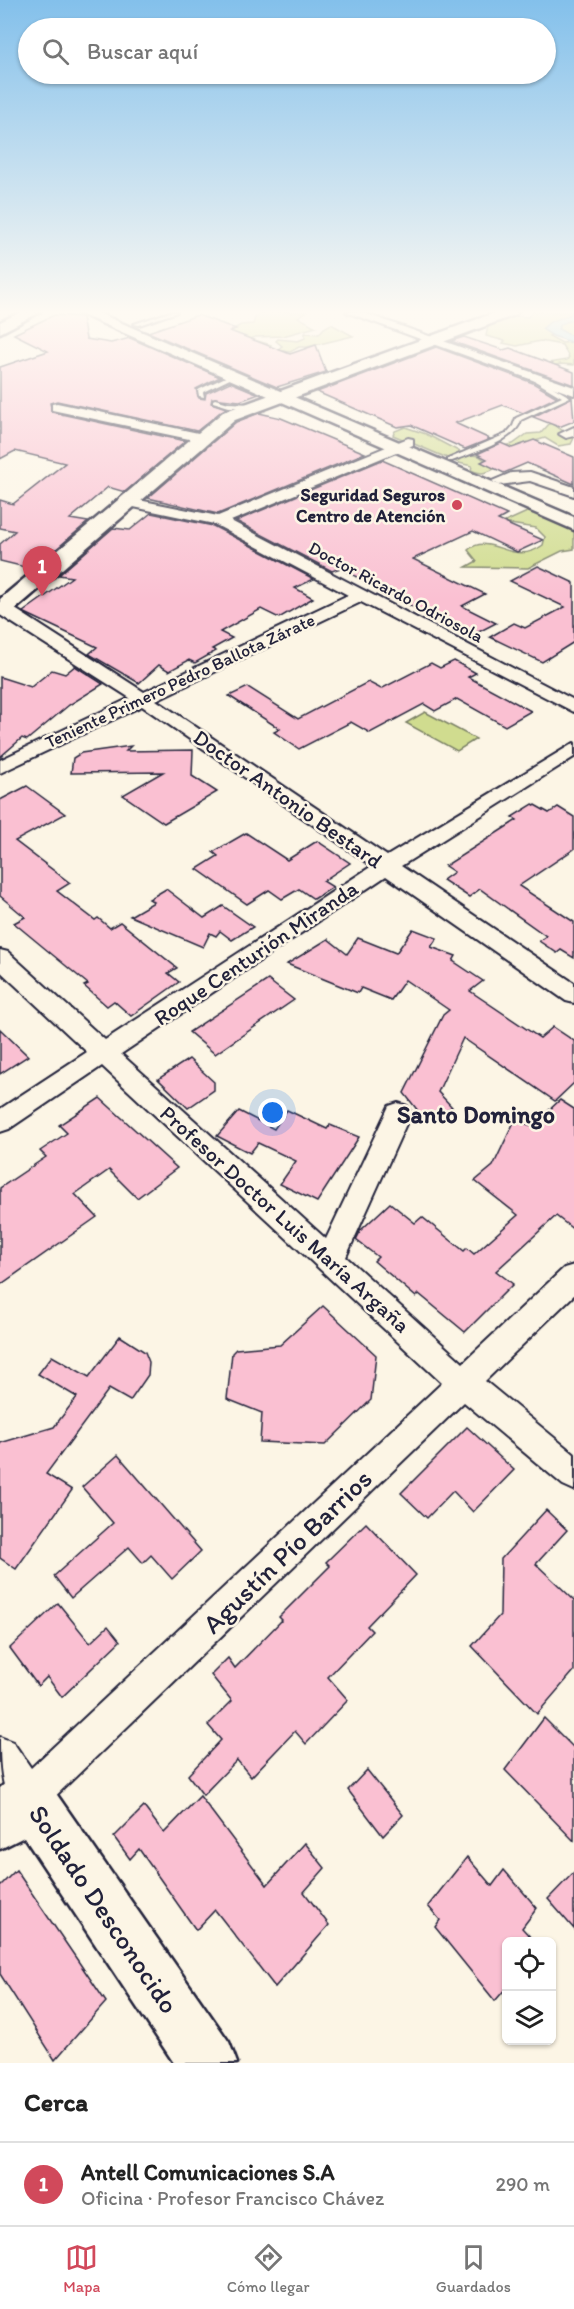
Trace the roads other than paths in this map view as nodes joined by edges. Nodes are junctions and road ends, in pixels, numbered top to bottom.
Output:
1 (63, 408) edge
2 (248, 408) edge
3 (318, 408) edge
4 (542, 408) edge
5 (203, 438) junction
6 (401, 444) junction
7 (450, 460) junction
8 (499, 481) junction
9 (574, 492) edge
10 (129, 502) junction
11 (572, 517) edge
12 (219, 521) junction
13 (360, 596) junction
14 (1, 608) edge
15 (142, 698) junction
16 (574, 707) edge
17 (574, 749) edge
18 (0, 767) edge
19 (385, 867) junction
20 (0, 958) edge
21 (574, 995) edge
22 (104, 1054) junction
23 (398, 1113) dead end
24 (0, 1122) edge
25 (330, 1260) junction
26 (574, 1277) edge
27 (464, 1383) junction
28 (574, 1474) edge
29 (9, 1792) edge
30 (208, 2063) edge

1 - 5 street
2 - 5 main road
3 - 6 main road
4 - 7 lane
5 - 10 main road
6 - 7 main road
6 - 11 main road
6 - 12 street
7 - 8 main road
8 - 9 street
8 - 11 main road
10 - 12 street, Doctor Ricardo Odriosola
10 - 14 main road
12 - 13 street, Doctor Ricardo Odriosola
13 - 15 street, Teniente Primero Pedro Ballota Zárate
13 - 16 street, Doctor Ricardo Odriosola
14 - 15 street, Doctor Antonio Bestard
15 - 18 street, Teniente Primero Pedro Ballota Zárate
15 - 19 street, Doctor Antonio Bestard
17 - 19 street, Roque Centurión Miranda
19 - 21 street, Doctor Antonio Bestard
19 - 22 street, Roque Centurión Miranda
20 - 22 street, Profesor Doctor Luis María Argaña
22 - 24 street, Roque Centurión Miranda
22 - 25 street, Profesor Doctor Luis María Argaña
23 - 25 street
25 - 27 street, Profesor Doctor Luis María Argaña
26 - 27 street, Agustín Pío Barrios
27 - 28 street, Profesor Doctor Luis María Argaña
27 - 29 street, Agustín Pío Barrios
29 - 30 main road, Soldado Desconocido

